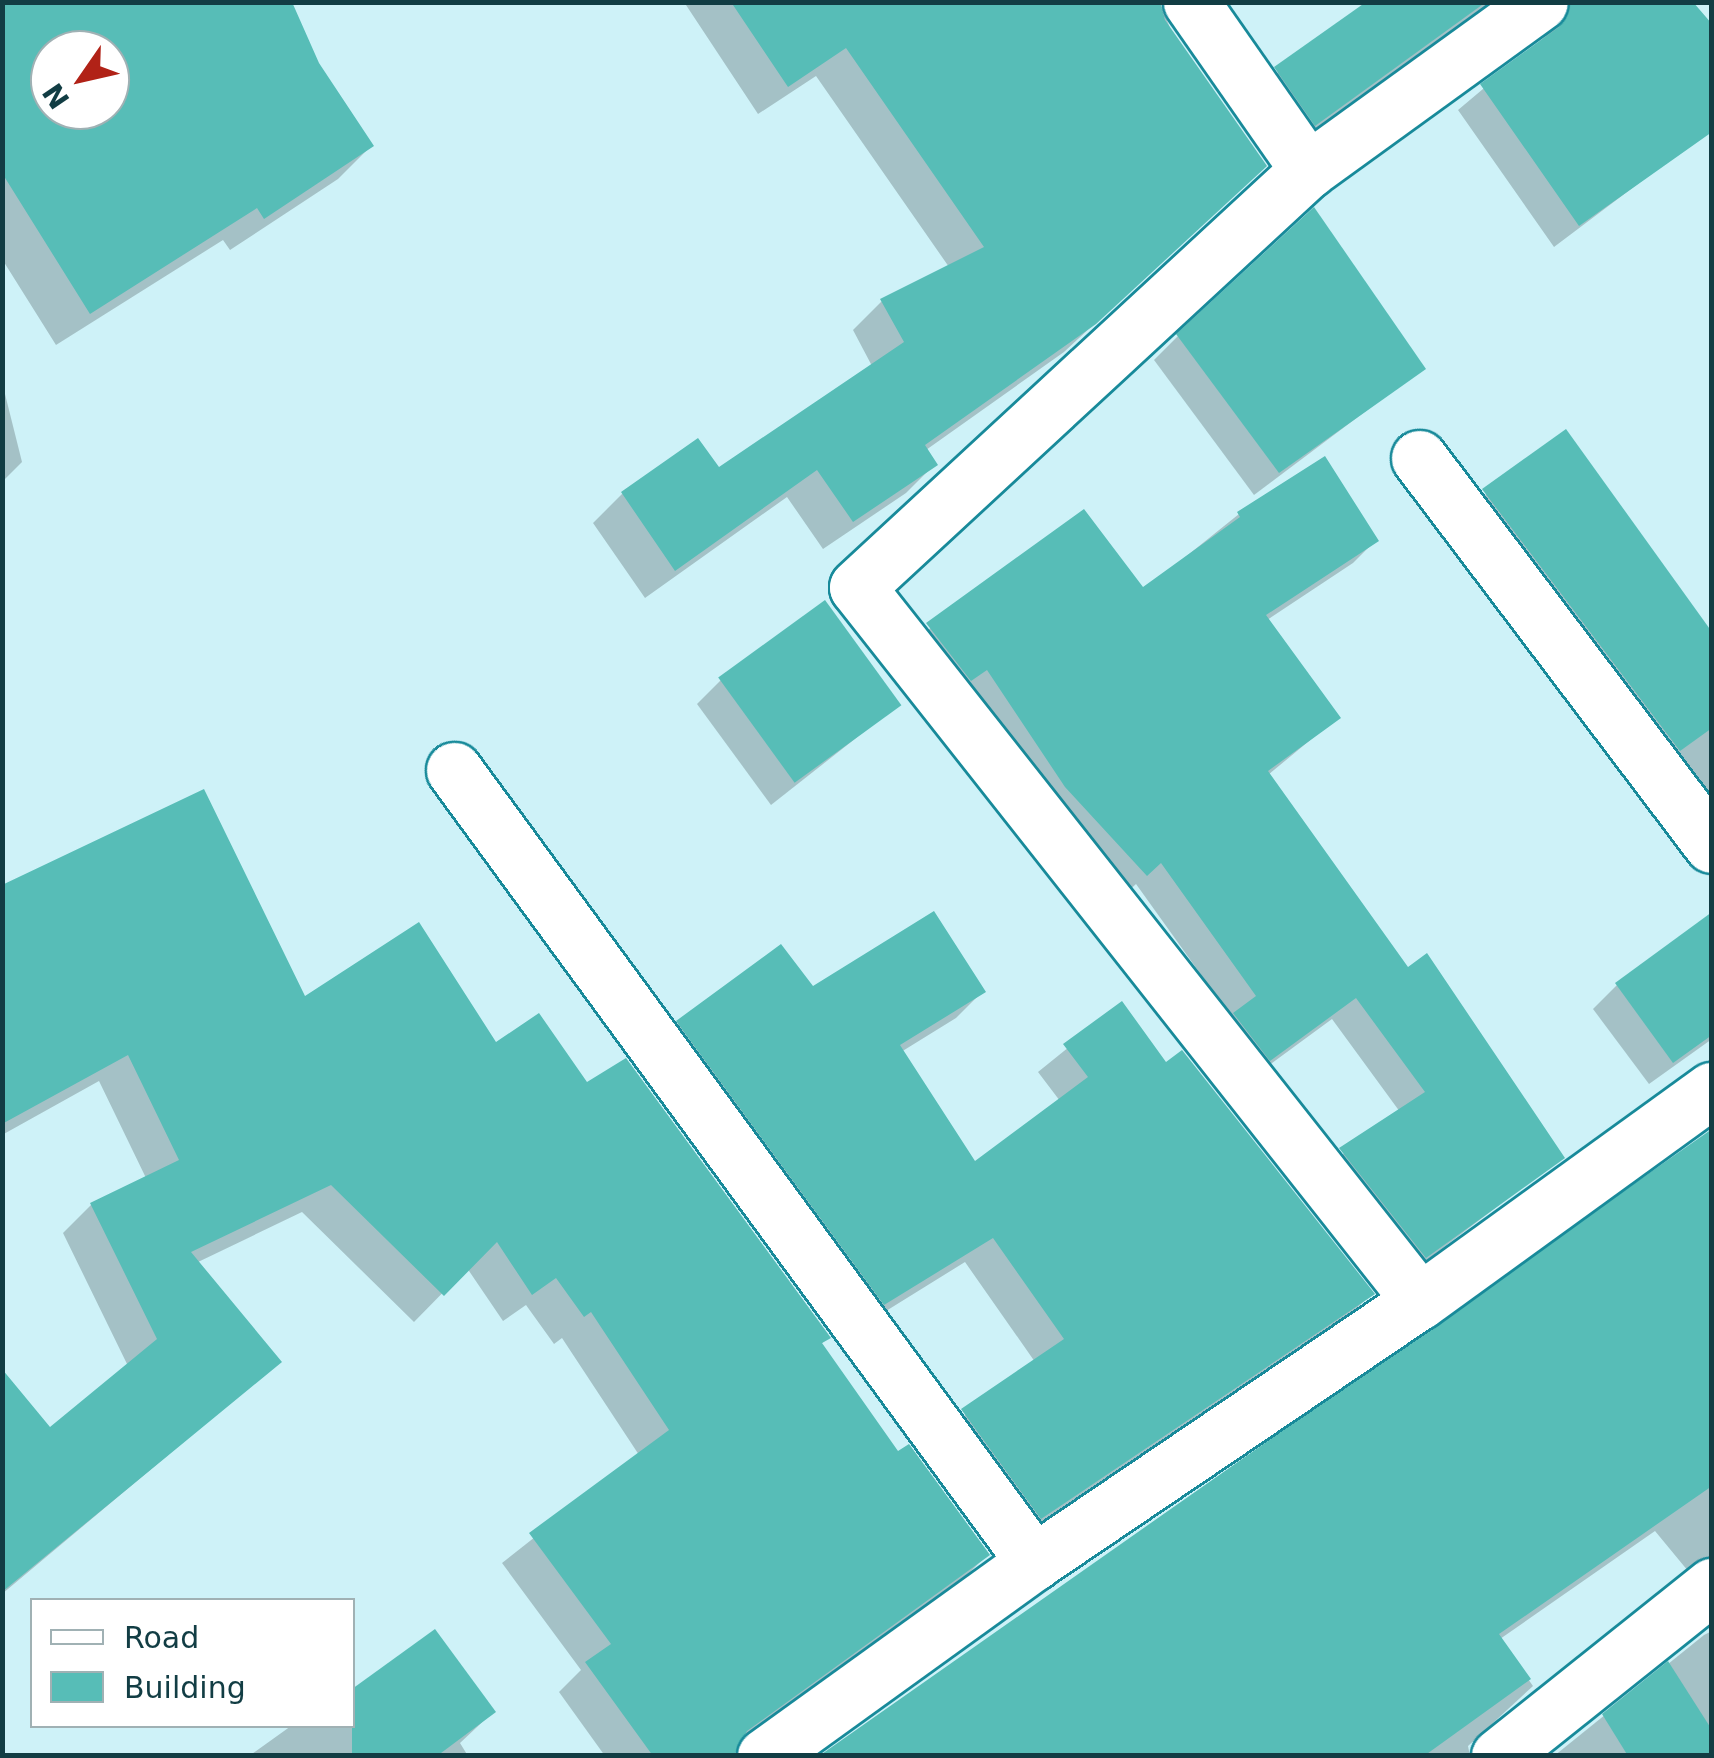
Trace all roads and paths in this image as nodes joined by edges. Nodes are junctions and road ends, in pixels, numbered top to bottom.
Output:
1 (1190, 2) edge
2 (1540, 2) edge
3 (1308, 170) junction
4 (1418, 458) dead end
5 (454, 770) dead end
6 (1712, 845) edge
7 (1712, 1090) edge
8 (1420, 1300) junction
9 (1034, 1562) junction
10 (1712, 1586) edge
11 (1536, 1745) edge
12 (766, 1756) edge

1 - 3 street
2 - 3 street
3 - 8 street
4 - 6 street
5 - 9 street
7 - 8 street
8 - 9 street
9 - 12 street
10 - 11 street

